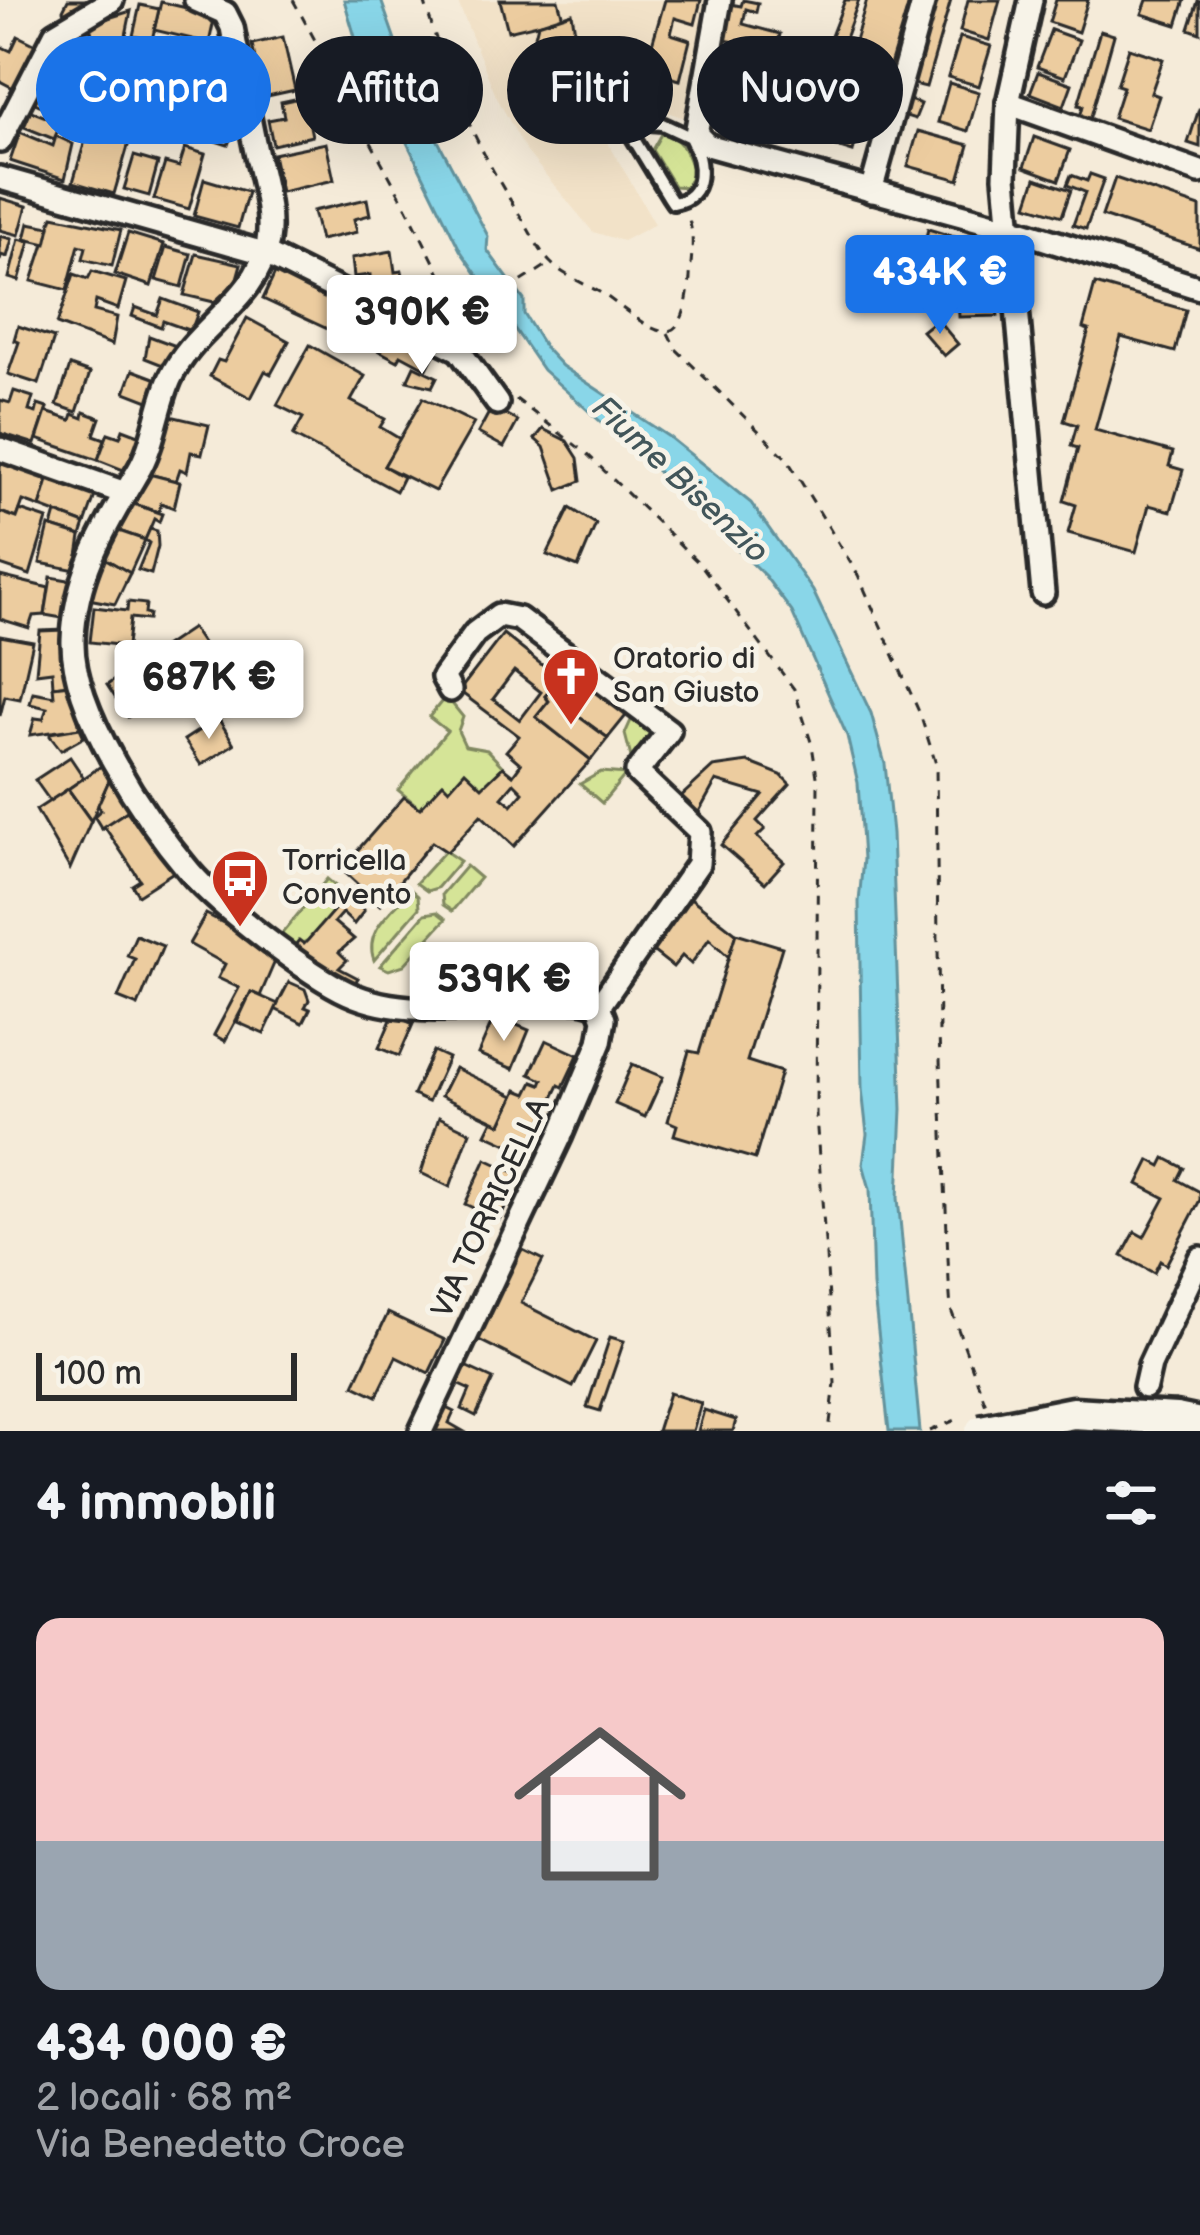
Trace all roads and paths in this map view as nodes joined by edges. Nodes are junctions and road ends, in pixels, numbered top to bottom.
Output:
1 (112, 0) edge
2 (196, 0) edge
3 (293, 0) edge
4 (424, 0) edge
5 (720, 0) edge
6 (924, 0) edge
7 (1030, 0) edge
8 (1007, 103) junction
9 (673, 128) edge
10 (693, 135) junction
11 (0, 141) edge
12 (637, 144) edge
13 (1200, 172) edge
14 (0, 178) edge
15 (871, 191) junction
16 (681, 202) junction
17 (1010, 230) junction
18 (264, 253) junction
19 (551, 263) junction
20 (1200, 288) edge
21 (461, 320) junction
22 (668, 333) junction
23 (472, 337) dead end
24 (502, 396) joint
25 (0, 449) edge
26 (122, 492) junction
27 (1043, 593) dead end
28 (450, 690) dead end
29 (598, 1006) junction
30 (1200, 1258) edge
31 (1144, 1387) dead end
32 (1188, 1422) edge
33 (984, 1423) edge
34 (421, 1431) edge
35 (830, 1431) edge

1 - 11 street
2 - 18 street
3 - 21 path
4 - 19 path
5 - 10 street
6 - 15 street
7 - 8 street
8 - 13 street
8 - 17 street
9 - 10 lane
10 - 15 street
10 - 16 lane
12 - 16 lane
14 - 18 street
15 - 17 street
16 - 22 path
17 - 20 street
17 - 27 street
18 - 24 street
18 - 26 street
19 - 21 path
19 - 22 path
21 - 23 path
22 - 33 path
24 - 35 path
25 - 26 street
26 - 29 street
28 - 29 street
29 - 34 street, VIA TORRICELLA
30 - 31 street
32 - 33 street, bridge

